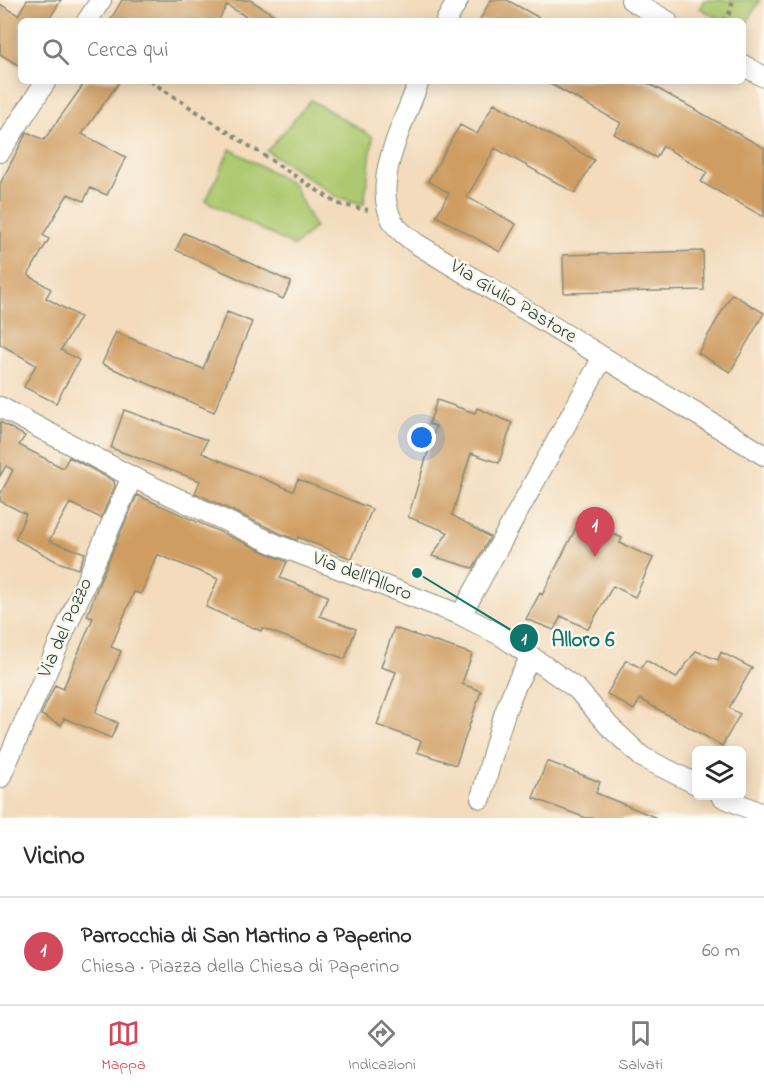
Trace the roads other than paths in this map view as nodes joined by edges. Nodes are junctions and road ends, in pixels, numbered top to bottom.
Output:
1 (101, 0) edge
2 (458, 0) edge
3 (631, 0) edge
4 (89, 18) edge
5 (448, 18) edge
6 (662, 18) edge
7 (746, 67) edge
8 (764, 77) edge
9 (44, 84) edge
10 (418, 84) edge
11 (0, 152) edge
12 (603, 357) junction
13 (0, 407) edge
14 (764, 455) edge
15 (132, 477) junction
16 (462, 615) junction
17 (531, 658) junction
18 (0, 778) edge
19 (692, 782) edge
20 (481, 798) dead end
21 (732, 800) edge
22 (764, 815) edge

1 - 4 street
2 - 5 street
3 - 6 street
7 - 8 street
9 - 11 street
10 - 12 street, Via Giulio Pastore
12 - 14 street, Via Giulio Pastore
12 - 16 street
13 - 15 street, Via dell'Alloro
15 - 16 street, Via dell'Alloro
15 - 18 street, Via del Pozzo
16 - 17 street, Via dell'Alloro
17 - 19 street, Via dell'Alloro
17 - 20 street
21 - 22 street

